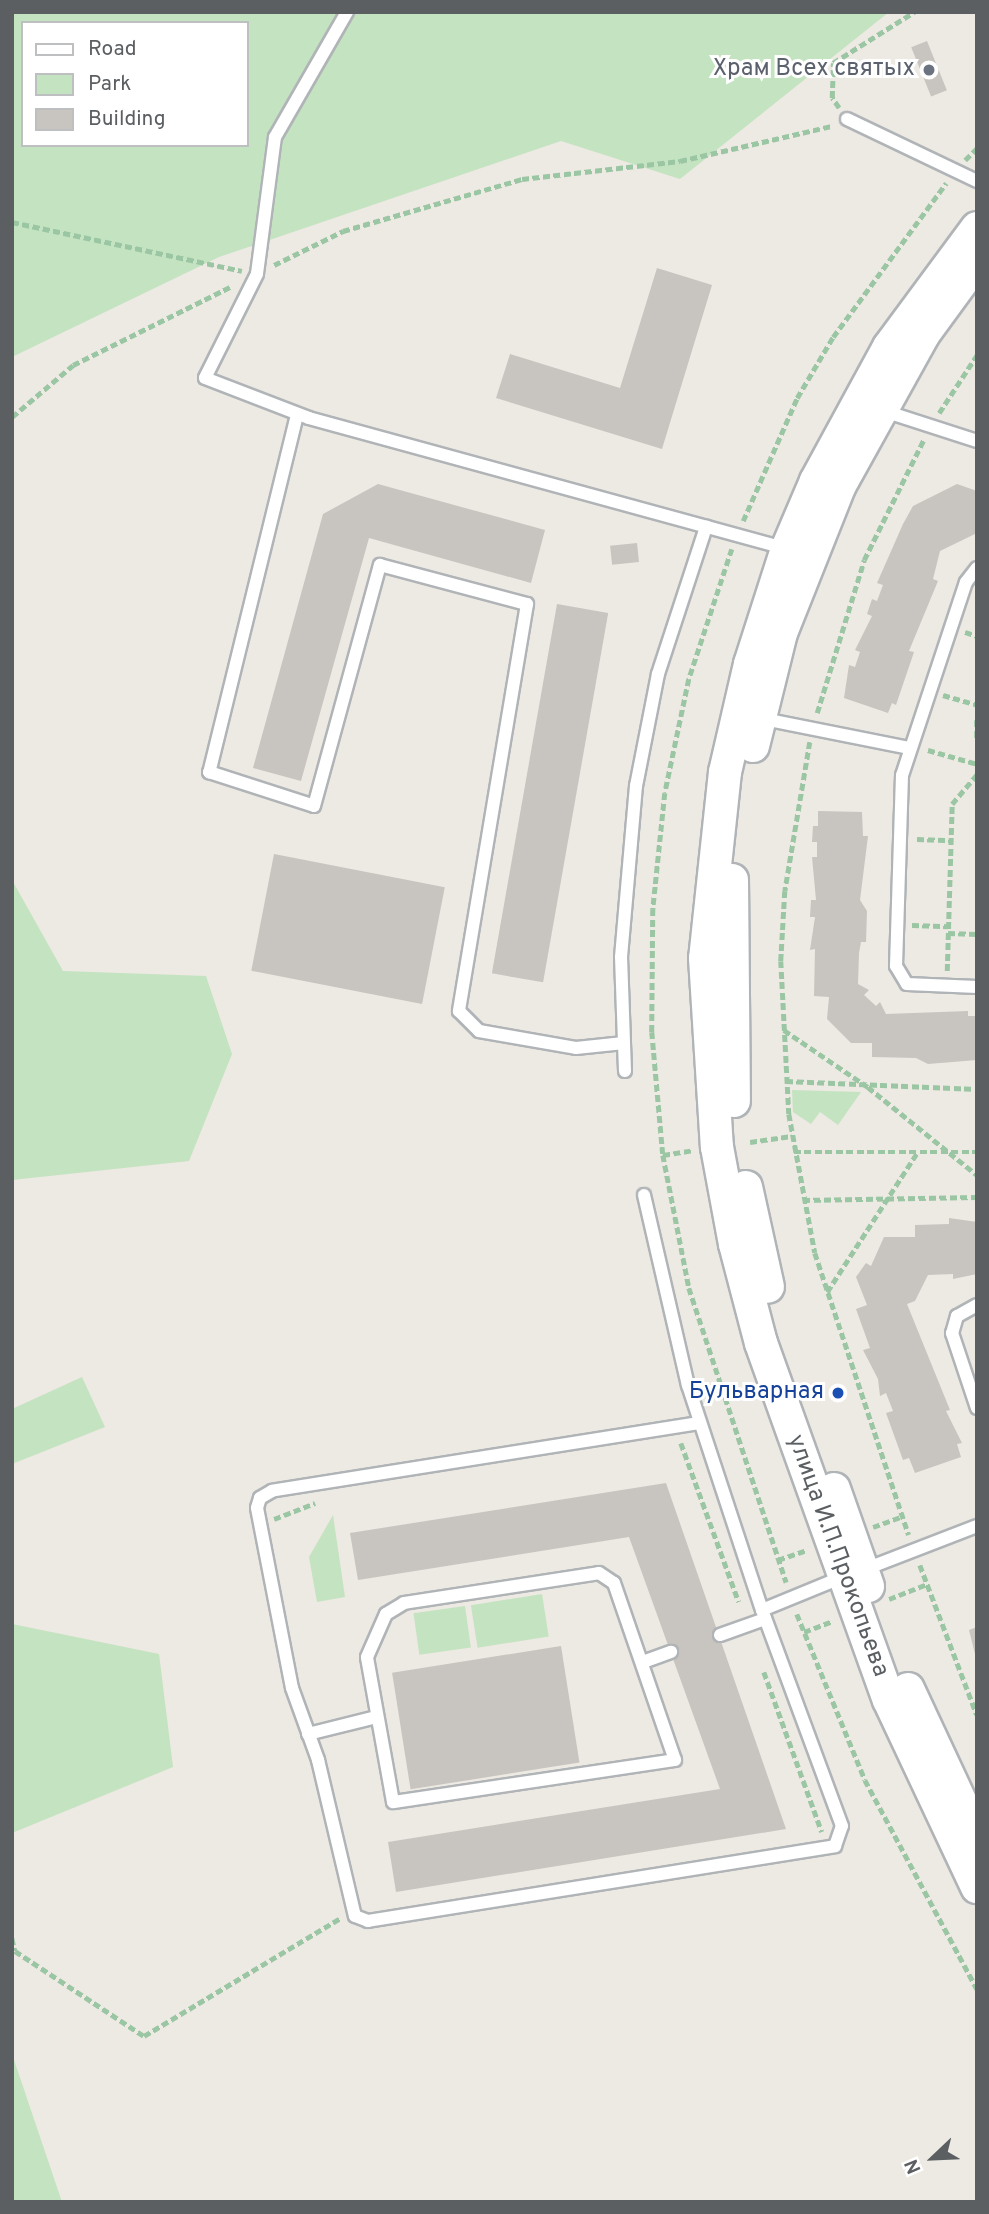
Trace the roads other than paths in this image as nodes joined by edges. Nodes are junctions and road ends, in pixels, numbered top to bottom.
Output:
1 (346, 12) edge
2 (847, 119) road end
3 (977, 181) edge
4 (977, 228) edge
5 (977, 261) edge
6 (868, 406) junction
7 (297, 415) junction
8 (977, 441) edge
9 (706, 527) junction
10 (788, 549) junction
11 (977, 568) edge
12 (748, 716) junction
13 (910, 747) junction
14 (977, 987) edge
15 (624, 1043) junction
16 (625, 1071) dead end
17 (644, 1195) dead end
18 (977, 1305) edge
19 (977, 1408) edge
20 (699, 1423) junction
21 (977, 1526) edge
22 (852, 1574) junction
23 (764, 1614) junction
24 (720, 1635) dead end
25 (671, 1652) dead end
26 (643, 1662) junction
27 (376, 1717) junction
28 (308, 1734) junction
29 (977, 1837) edge
30 (977, 1887) edge

1 - 7 lane
2 - 3 lane
4 - 6 street, улица И.П.Прокопьева
5 - 6 street, улица И.П.Прокопьева
6 - 8 lane
6 - 10 street, улица И.П.Прокопьева
6 - 12 street, улица И.П.Прокопьева
7 - 9 lane
7 - 15 lane
9 - 10 lane
9 - 15 lane
10 - 12 street, улица И.П.Прокопьева
11 - 13 lane
12 - 13 lane
12 - 22 street, улица И.П.Прокопьева
13 - 14 lane
15 - 16 lane
17 - 20 lane
18 - 19 lane
20 - 23 lane
20 - 28 lane
21 - 22 lane
22 - 23 lane
22 - 29 street, улица И.П.Прокопьева
22 - 30 street, улица И.П.Прокопьева
23 - 24 lane
23 - 28 lane
25 - 26 lane
26 - 27 lane
26 - 27 lane
27 - 28 lane

